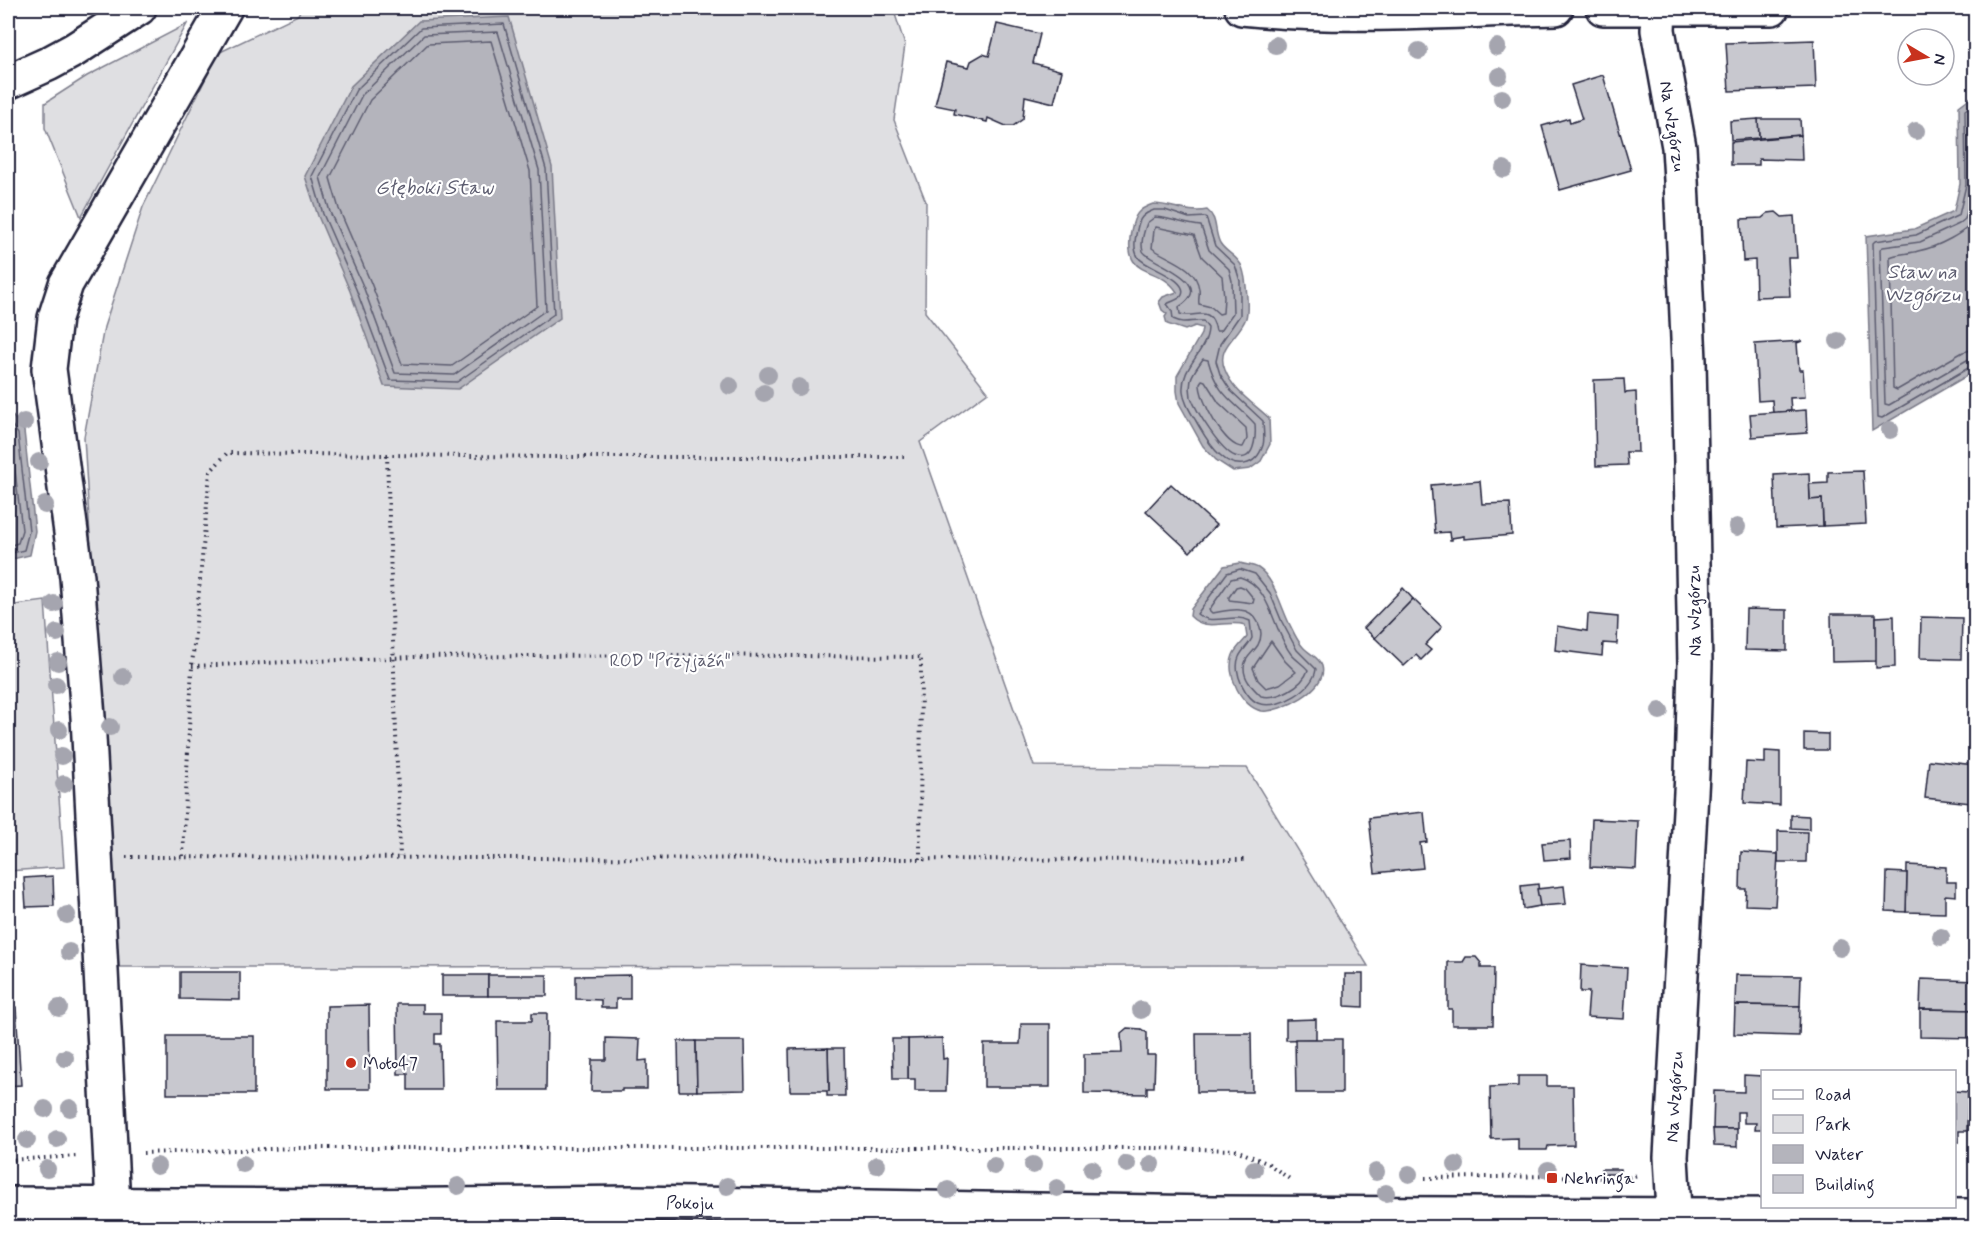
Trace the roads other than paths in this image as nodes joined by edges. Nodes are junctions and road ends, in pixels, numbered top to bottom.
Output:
1 (139, 8) edge
2 (225, 8) edge
3 (1242, 8) edge
4 (1556, 8) edge
5 (1602, 8) edge
6 (1772, 8) edge
7 (1659, 9) edge
8 (8, 82) edge
9 (8, 1204) edge
10 (113, 1205) junction
11 (1976, 1216) edge
12 (1378, 1220) edge
13 (1674, 1221) edge

1 - 8 street
2 - 10 street
3 - 4 street
5 - 7 street
6 - 7 street
7 - 13 street, Na Wzgórzu
9 - 10 street, Pokoju
10 - 12 street, Pokoju
11 - 13 street, Pokoju
12 - 13 street, Pokoju

